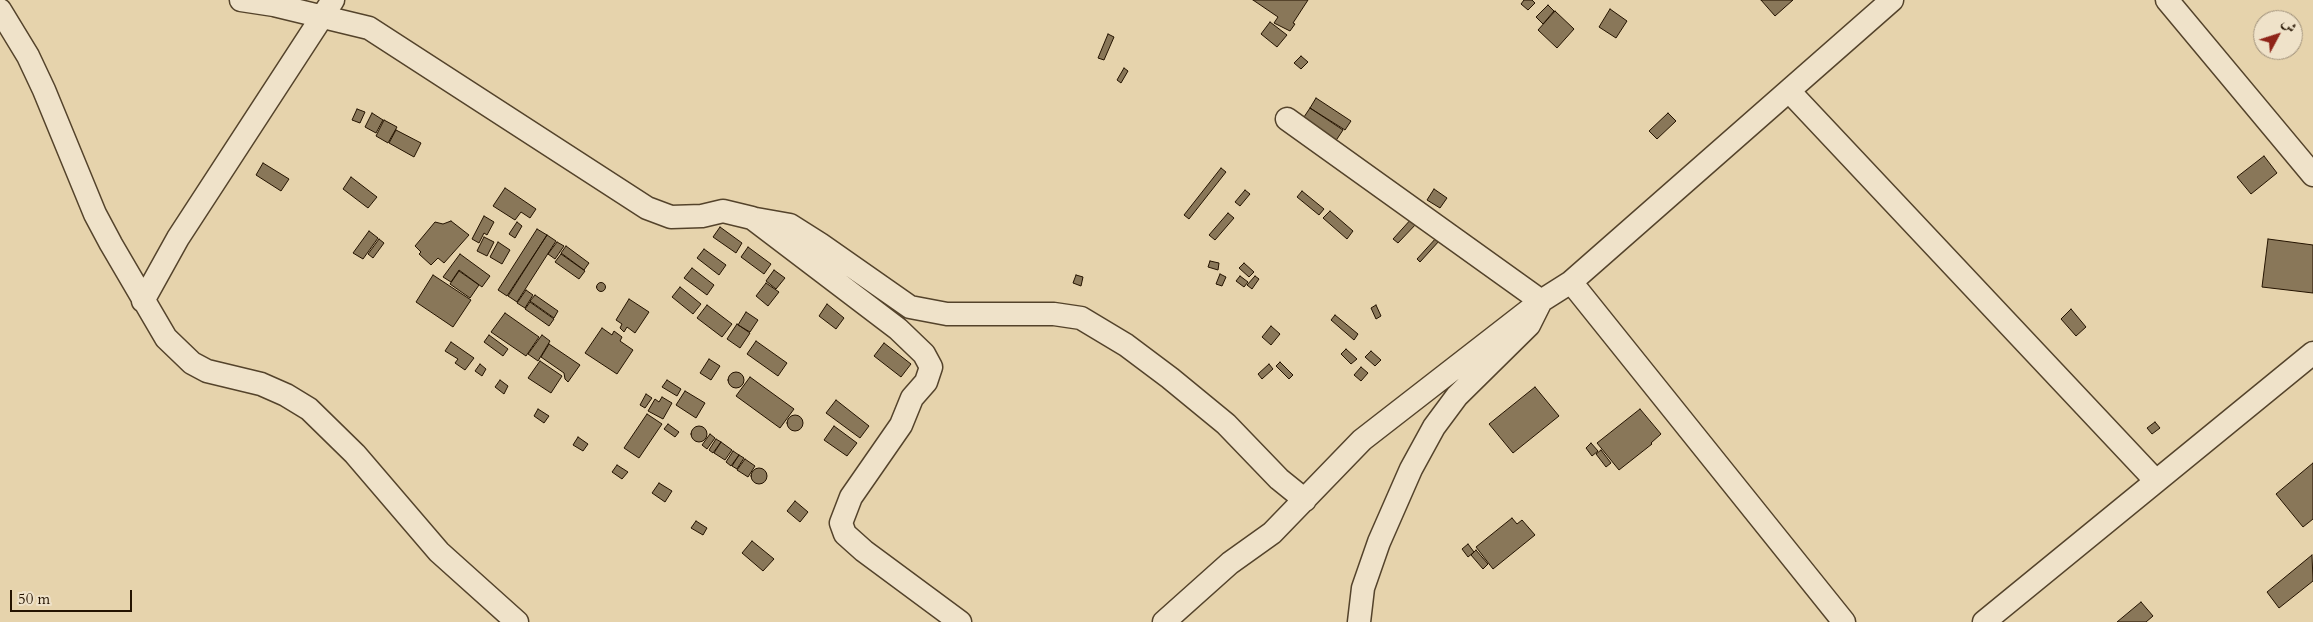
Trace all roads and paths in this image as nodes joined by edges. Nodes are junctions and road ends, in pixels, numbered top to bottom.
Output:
1 (241, 0) edge
2 (1892, 0) edge
3 (2167, 0) edge
4 (328, 8) edge
5 (0, 10) edge
6 (1789, 91) junction
7 (1287, 119) dead end
8 (2313, 175) edge
9 (752, 218) junction
10 (1571, 282) junction
11 (143, 301) junction
12 (1541, 301) junction
13 (2313, 353) edge
14 (2156, 481) junction
15 (1305, 500) junction
16 (517, 622) edge
17 (960, 622) edge
18 (1164, 622) edge
19 (1359, 622) edge
20 (1844, 622) edge
21 (1984, 622) edge

1 - 4 street
2 - 6 street
3 - 8 street
4 - 9 street
4 - 11 street
5 - 11 street
6 - 10 street
6 - 14 street
7 - 12 street
9 - 15 street
9 - 17 street
10 - 12 street
10 - 20 street
11 - 16 street
12 - 15 street
12 - 19 street
13 - 14 street
14 - 21 street
15 - 18 street

